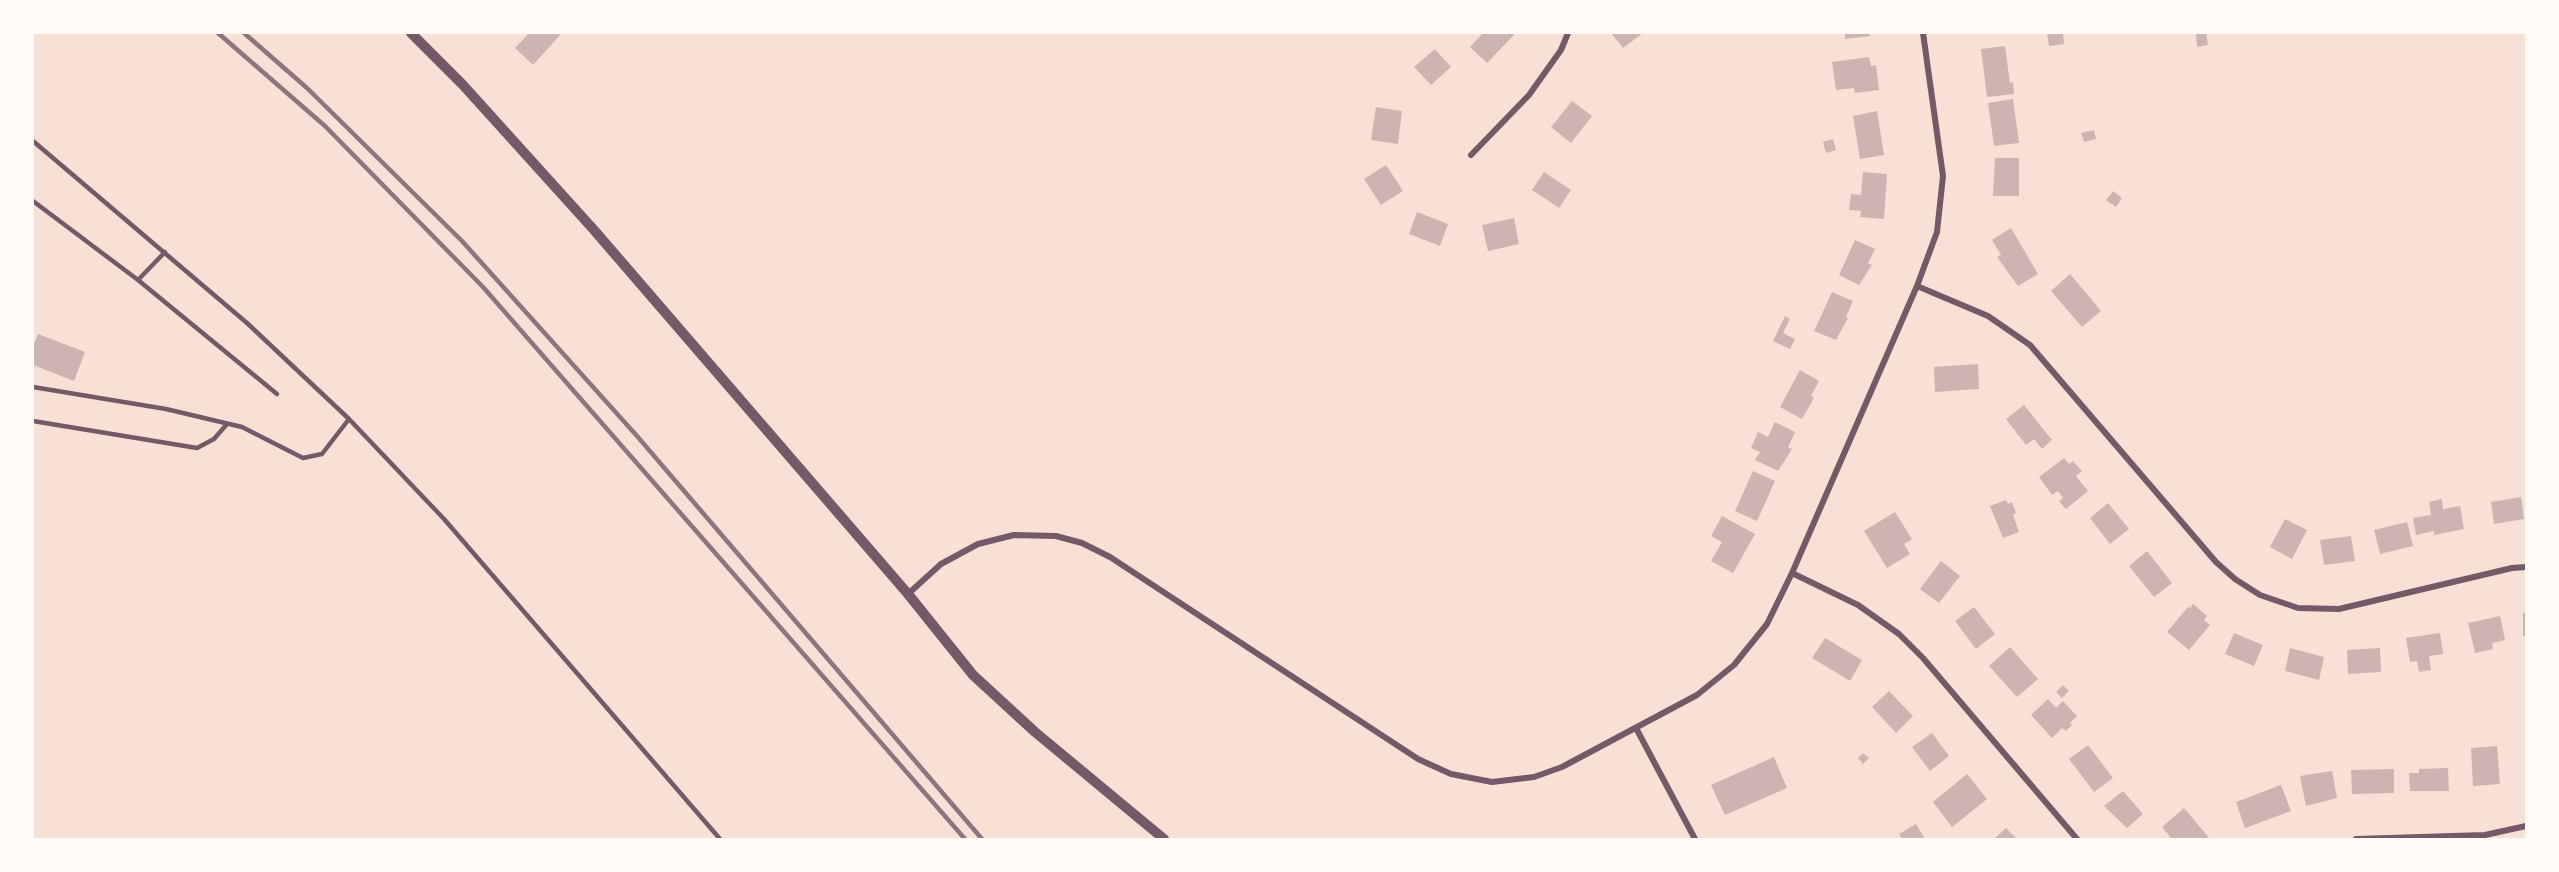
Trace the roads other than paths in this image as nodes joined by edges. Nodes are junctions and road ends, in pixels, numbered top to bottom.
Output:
1 (411, 33) edge
2 (1568, 33) edge
3 (1923, 33) edge
4 (33, 141) edge
5 (1471, 155) dead end
6 (33, 201) edge
7 (165, 252) junction
8 (138, 280) junction
9 (1917, 286) junction
10 (33, 387) edge
11 (277, 394) dead end
12 (349, 418) junction
13 (33, 421) edge
14 (227, 424) junction
15 (2526, 567) edge
16 (1792, 573) junction
17 (908, 594) junction
18 (1636, 728) junction
19 (2526, 826) edge
20 (720, 839) edge
21 (1164, 839) edge
22 (1695, 839) edge
23 (2077, 839) edge
24 (2356, 839) edge

1 - 17 street
2 - 5 street
3 - 9 street
4 - 7 lane
6 - 8 lane
7 - 8 lane
7 - 12 lane
8 - 11 lane
9 - 15 street
9 - 16 street
10 - 14 lane
12 - 14 lane
12 - 20 lane
13 - 14 lane
16 - 18 street
16 - 23 street
17 - 18 street
17 - 21 street
18 - 22 street
19 - 24 street

